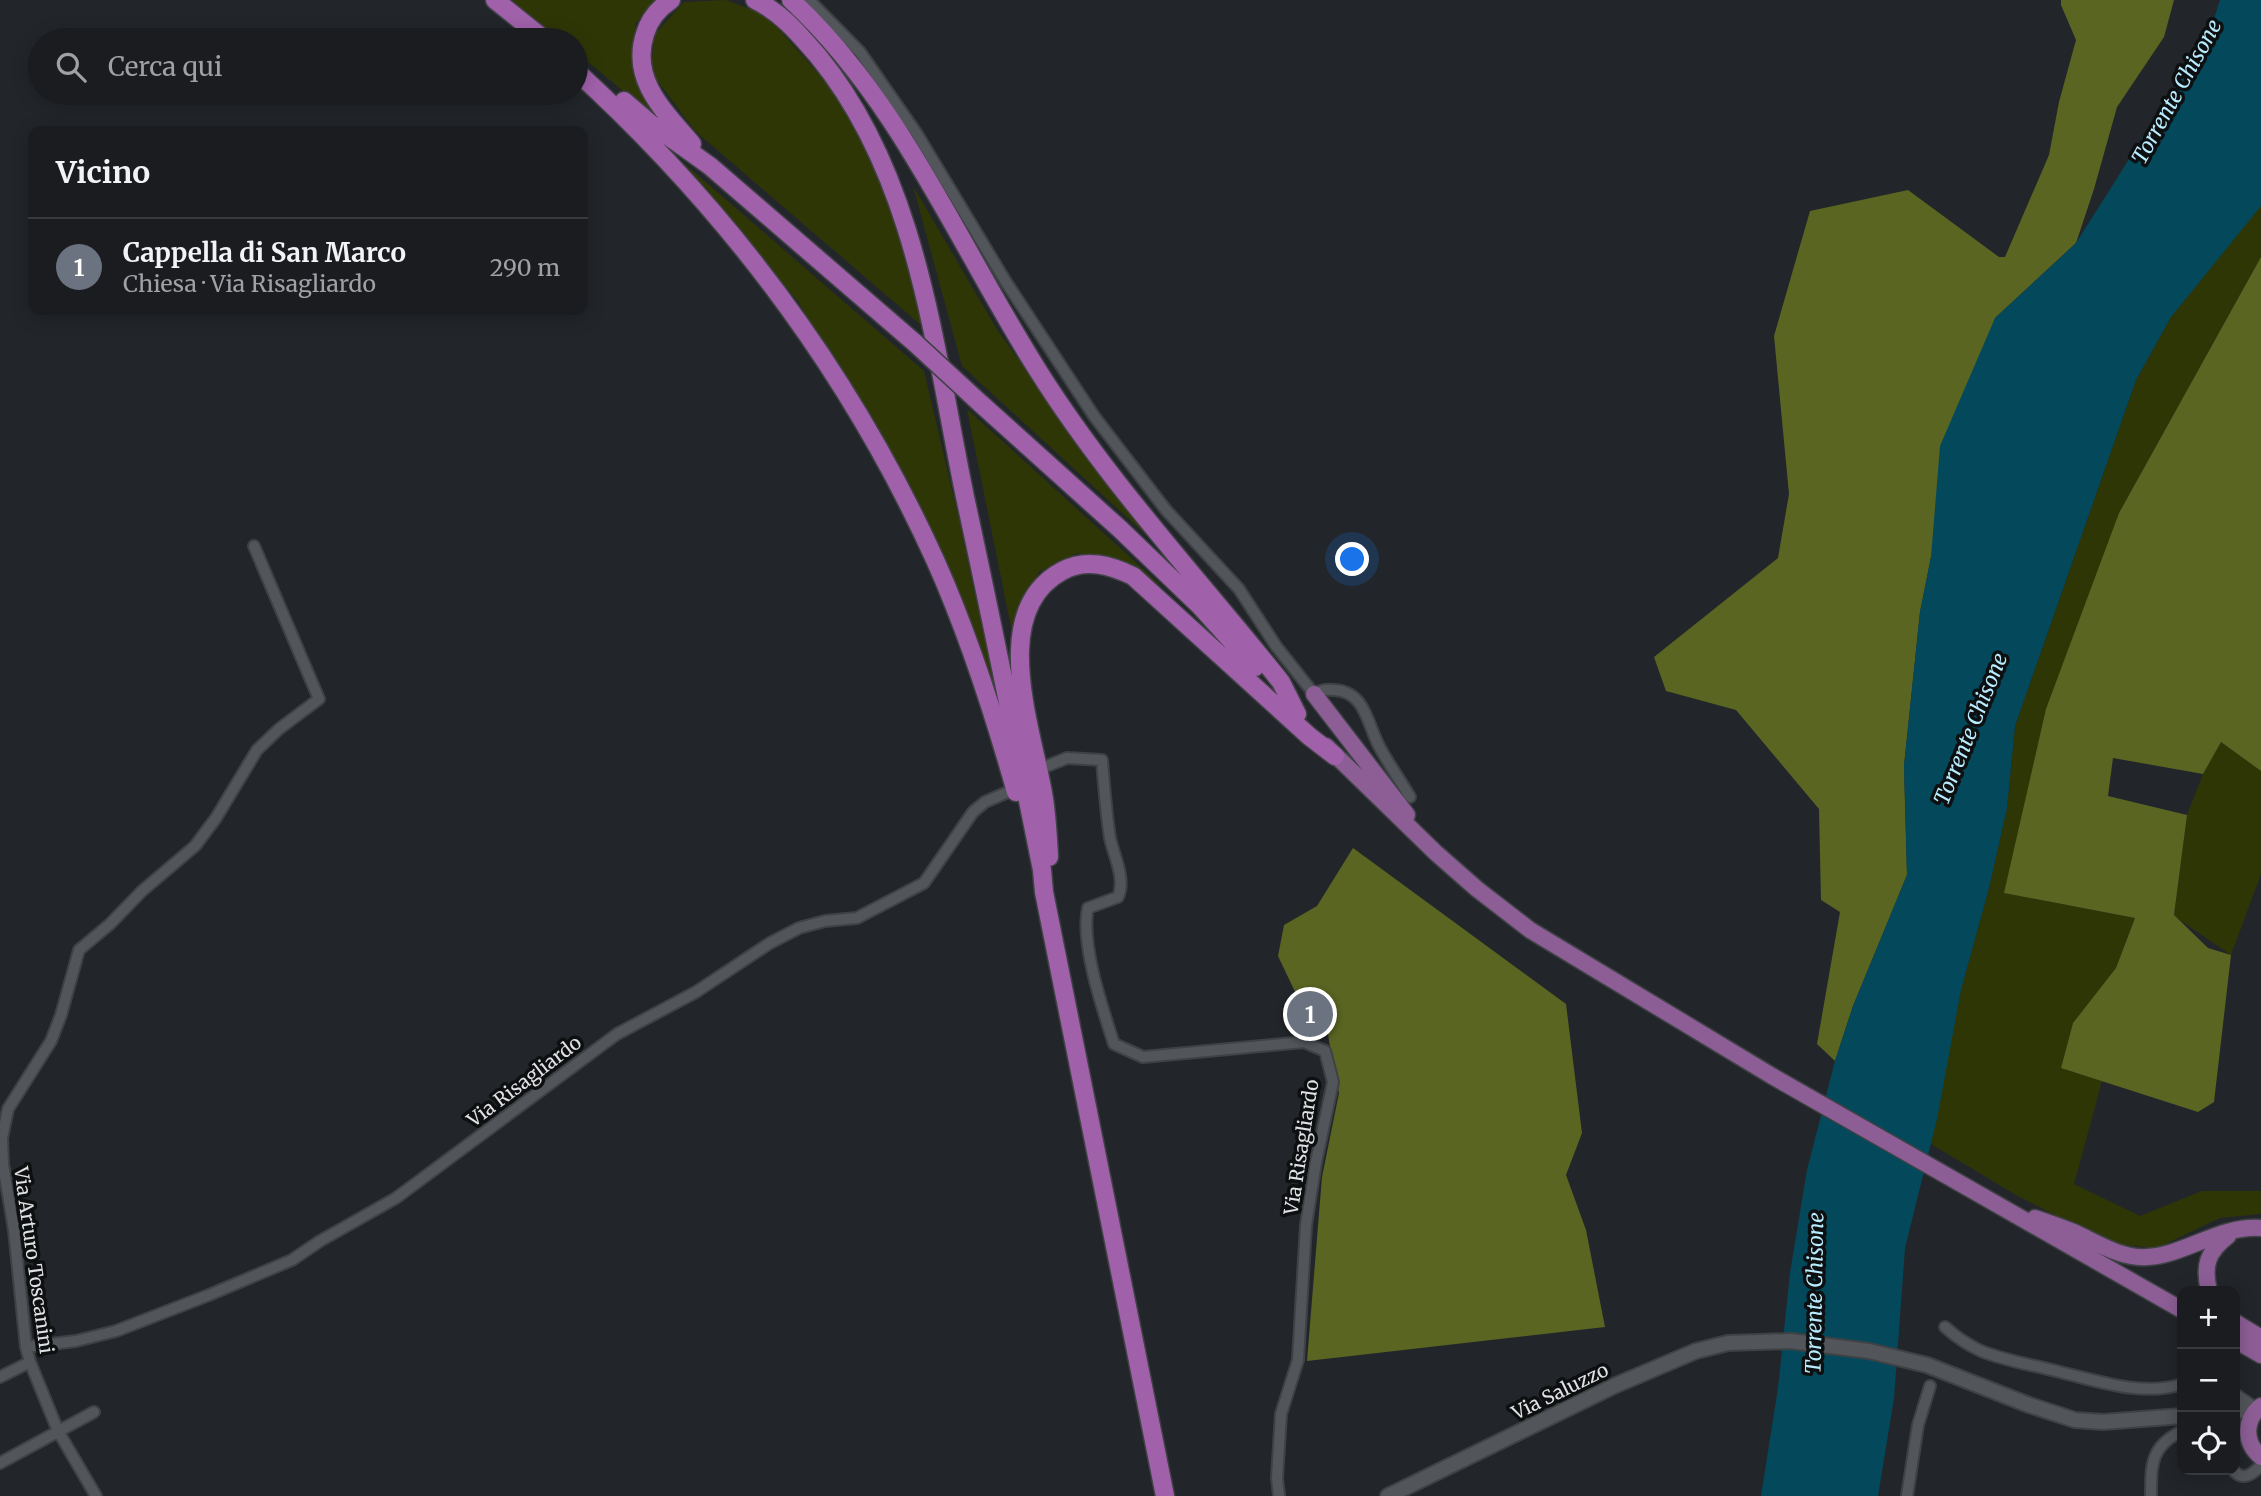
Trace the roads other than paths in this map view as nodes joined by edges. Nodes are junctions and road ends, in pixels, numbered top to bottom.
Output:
1 (495, 0) edge
2 (671, 0) edge
3 (755, 0) edge
4 (778, 0) edge
5 (791, 0) edge
6 (810, 0) edge
7 (530, 28) edge
8 (588, 71) edge
9 (588, 82) edge
10 (710, 166) junction
11 (254, 546) dead end
12 (1314, 694) junction
13 (1297, 714) junction
14 (1335, 756) junction
15 (1047, 766) dead end
16 (1008, 792) dead end
17 (1410, 797) dead end
18 (1436, 853) junction
19 (1051, 875) junction
20 (1044, 892) junction
21 (1999, 1206) junction
22 (2261, 1228) edge
23 (2234, 1230) junction
24 (2208, 1286) edge
25 (2177, 1307) edge
26 (2240, 1325) edge
27 (1945, 1327) dead end
28 (2261, 1338) edge
29 (2240, 1343) edge
30 (26, 1347) junction
31 (1142, 1353) junction
32 (2261, 1355) edge
33 (30, 1362) junction
34 (0, 1377) edge
35 (1930, 1385) dead end
36 (2177, 1385) edge
37 (2240, 1397) edge
38 (2259, 1407) edge
39 (2240, 1410) edge
40 (94, 1412) dead end
41 (2177, 1416) edge
42 (1156, 1424) junction
43 (58, 1430) junction
44 (2177, 1434) edge
45 (2241, 1434) edge
46 (2261, 1457) edge
47 (0, 1463) edge
48 (2261, 1465) edge
49 (2240, 1475) edge
50 (96, 1496) edge
51 (1165, 1496) edge
52 (1175, 1496) edge
53 (1279, 1496) edge
54 (1388, 1496) edge
55 (1908, 1496) edge
56 (2151, 1496) edge

1 - 7 highway
2 - 10 highway
3 - 20 highway
4 - 19 highway
5 - 13 highway
6 - 12 street
8 - 10 highway
9 - 20 highway
10 - 13 highway, bridge
11 - 30 street, Via Arturo Toscanini
12 - 17 street
12 - 18 main road
13 - 14 main road
14 - 18 main road
14 - 19 highway
15 - 53 street, Via Risagliardo
16 - 30 street, Via Risagliardo
18 - 21 main road
19 - 31 highway
20 - 31 highway
21 - 23 main road
21 - 25 main road
22 - 23 main road
23 - 24 main road
26 - 28 main road
27 - 36 street
29 - 32 main road
30 - 33 street, Via Arturo Toscanini
31 - 42 highway
33 - 34 street
33 - 43 street, Via Arturo Toscanini
35 - 55 street
37 - 38 street
38 - 39 main road
38 - 45 main road
40 - 43 street
41 - 54 main road, Via Saluzzo
42 - 51 highway
42 - 52 highway
43 - 47 street
43 - 50 street, Via Arturo Toscanini
44 - 56 street
45 - 46 main road
48 - 49 street

